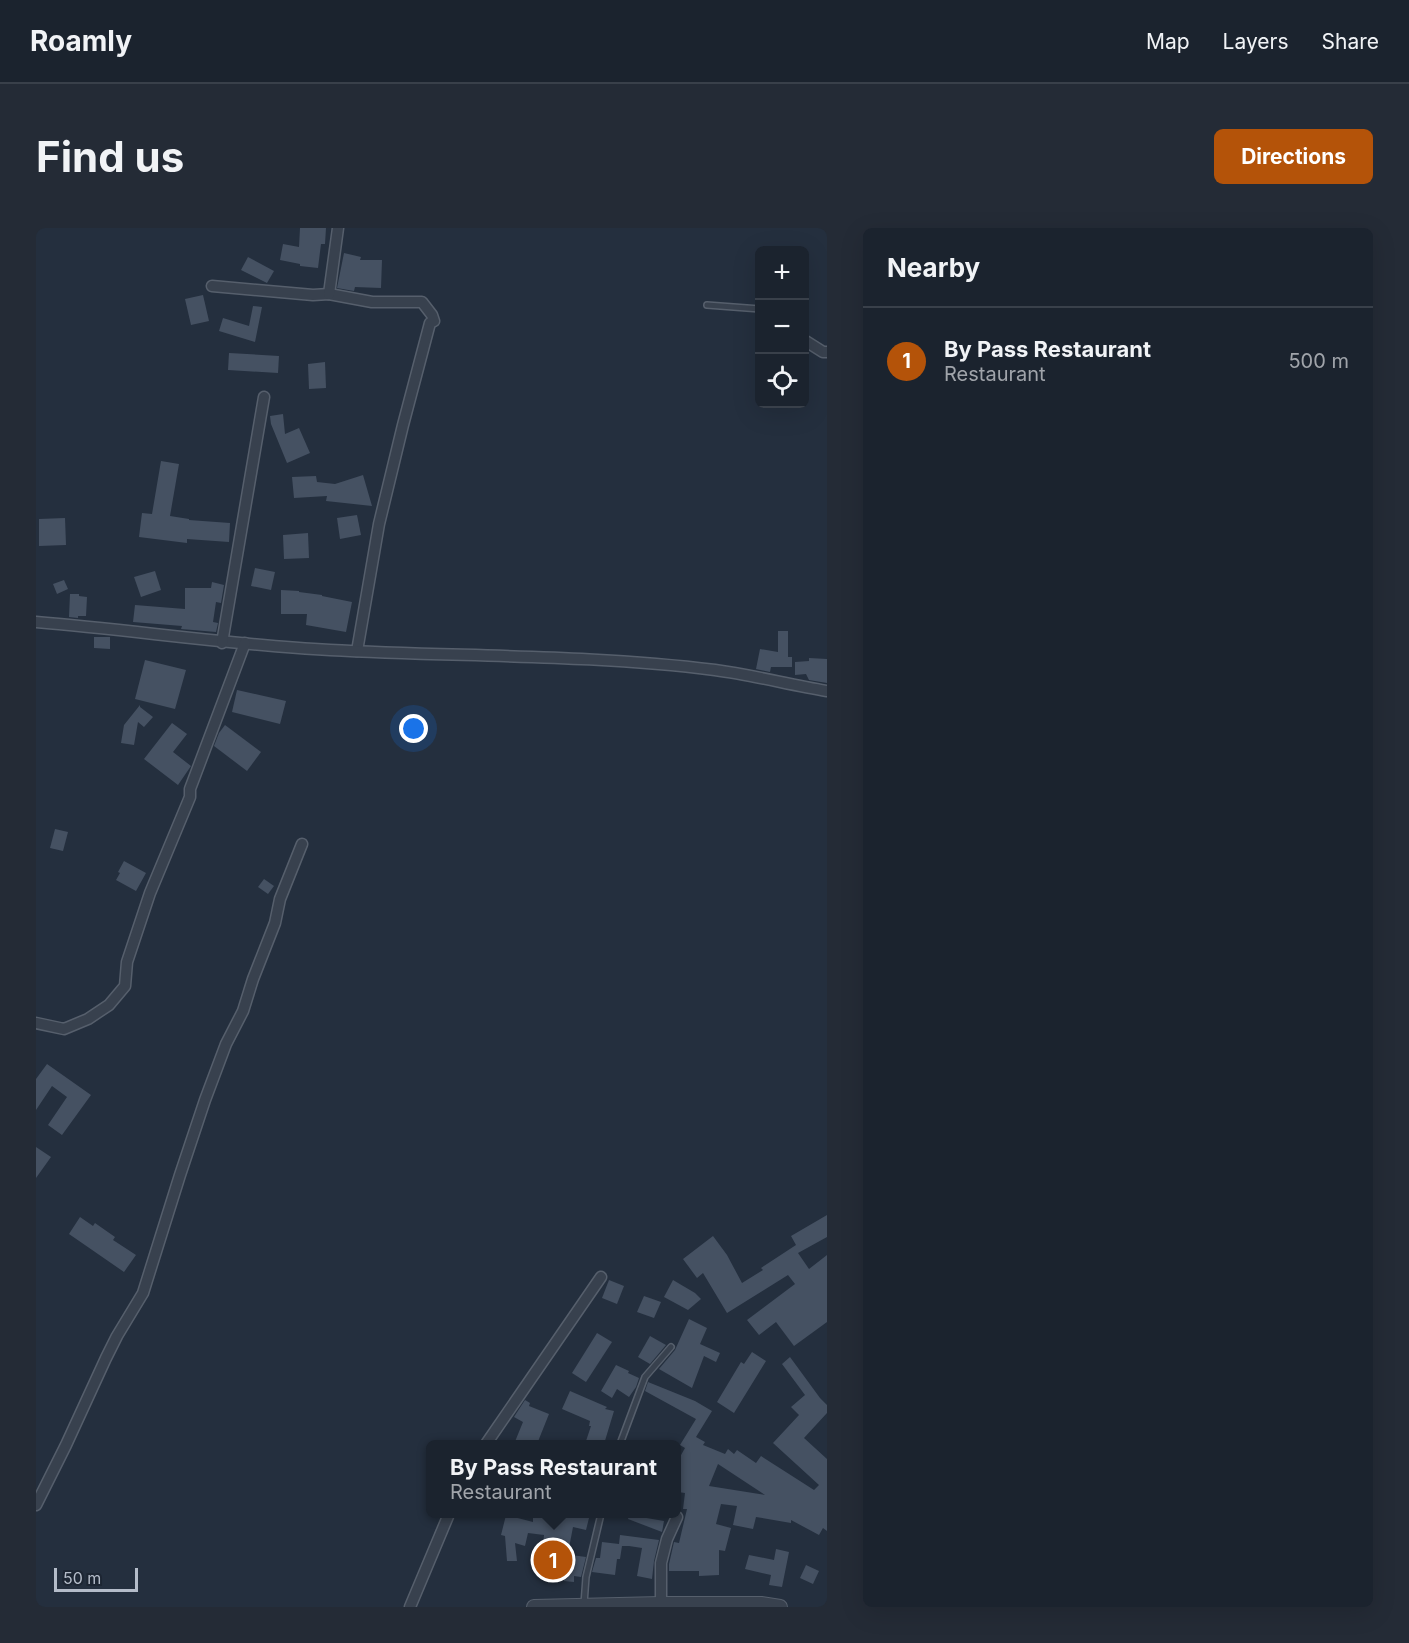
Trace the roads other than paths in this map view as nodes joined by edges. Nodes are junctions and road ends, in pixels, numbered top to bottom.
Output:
1 (338, 228) edge
2 (212, 286) dead end
3 (328, 294) junction
4 (707, 305) dead end
5 (755, 309) edge
6 (809, 343) edge
7 (827, 352) edge
8 (264, 397) dead end
9 (36, 622) edge
10 (222, 643) junction
11 (245, 643) junction
12 (357, 651) junction
13 (827, 691) edge
14 (302, 844) dead end
15 (36, 1023) edge
16 (601, 1277) dead end
17 (671, 1347) dead end
18 (489, 1440) edge
19 (621, 1440) edge
20 (36, 1505) edge
21 (447, 1518) edge
22 (600, 1518) edge
23 (677, 1518) edge
24 (661, 1604) junction
25 (584, 1606) edge
26 (410, 1607) edge
27 (534, 1607) edge
28 (780, 1607) edge

1 - 3 street
2 - 3 street
3 - 12 street
4 - 5 lane
6 - 7 street
8 - 10 street
9 - 10 street
10 - 11 street
11 - 12 street
11 - 15 street
12 - 13 street
14 - 20 street
16 - 18 street
17 - 19 lane
21 - 26 street
22 - 25 lane
23 - 24 street
24 - 25 street
24 - 28 street
25 - 27 street

